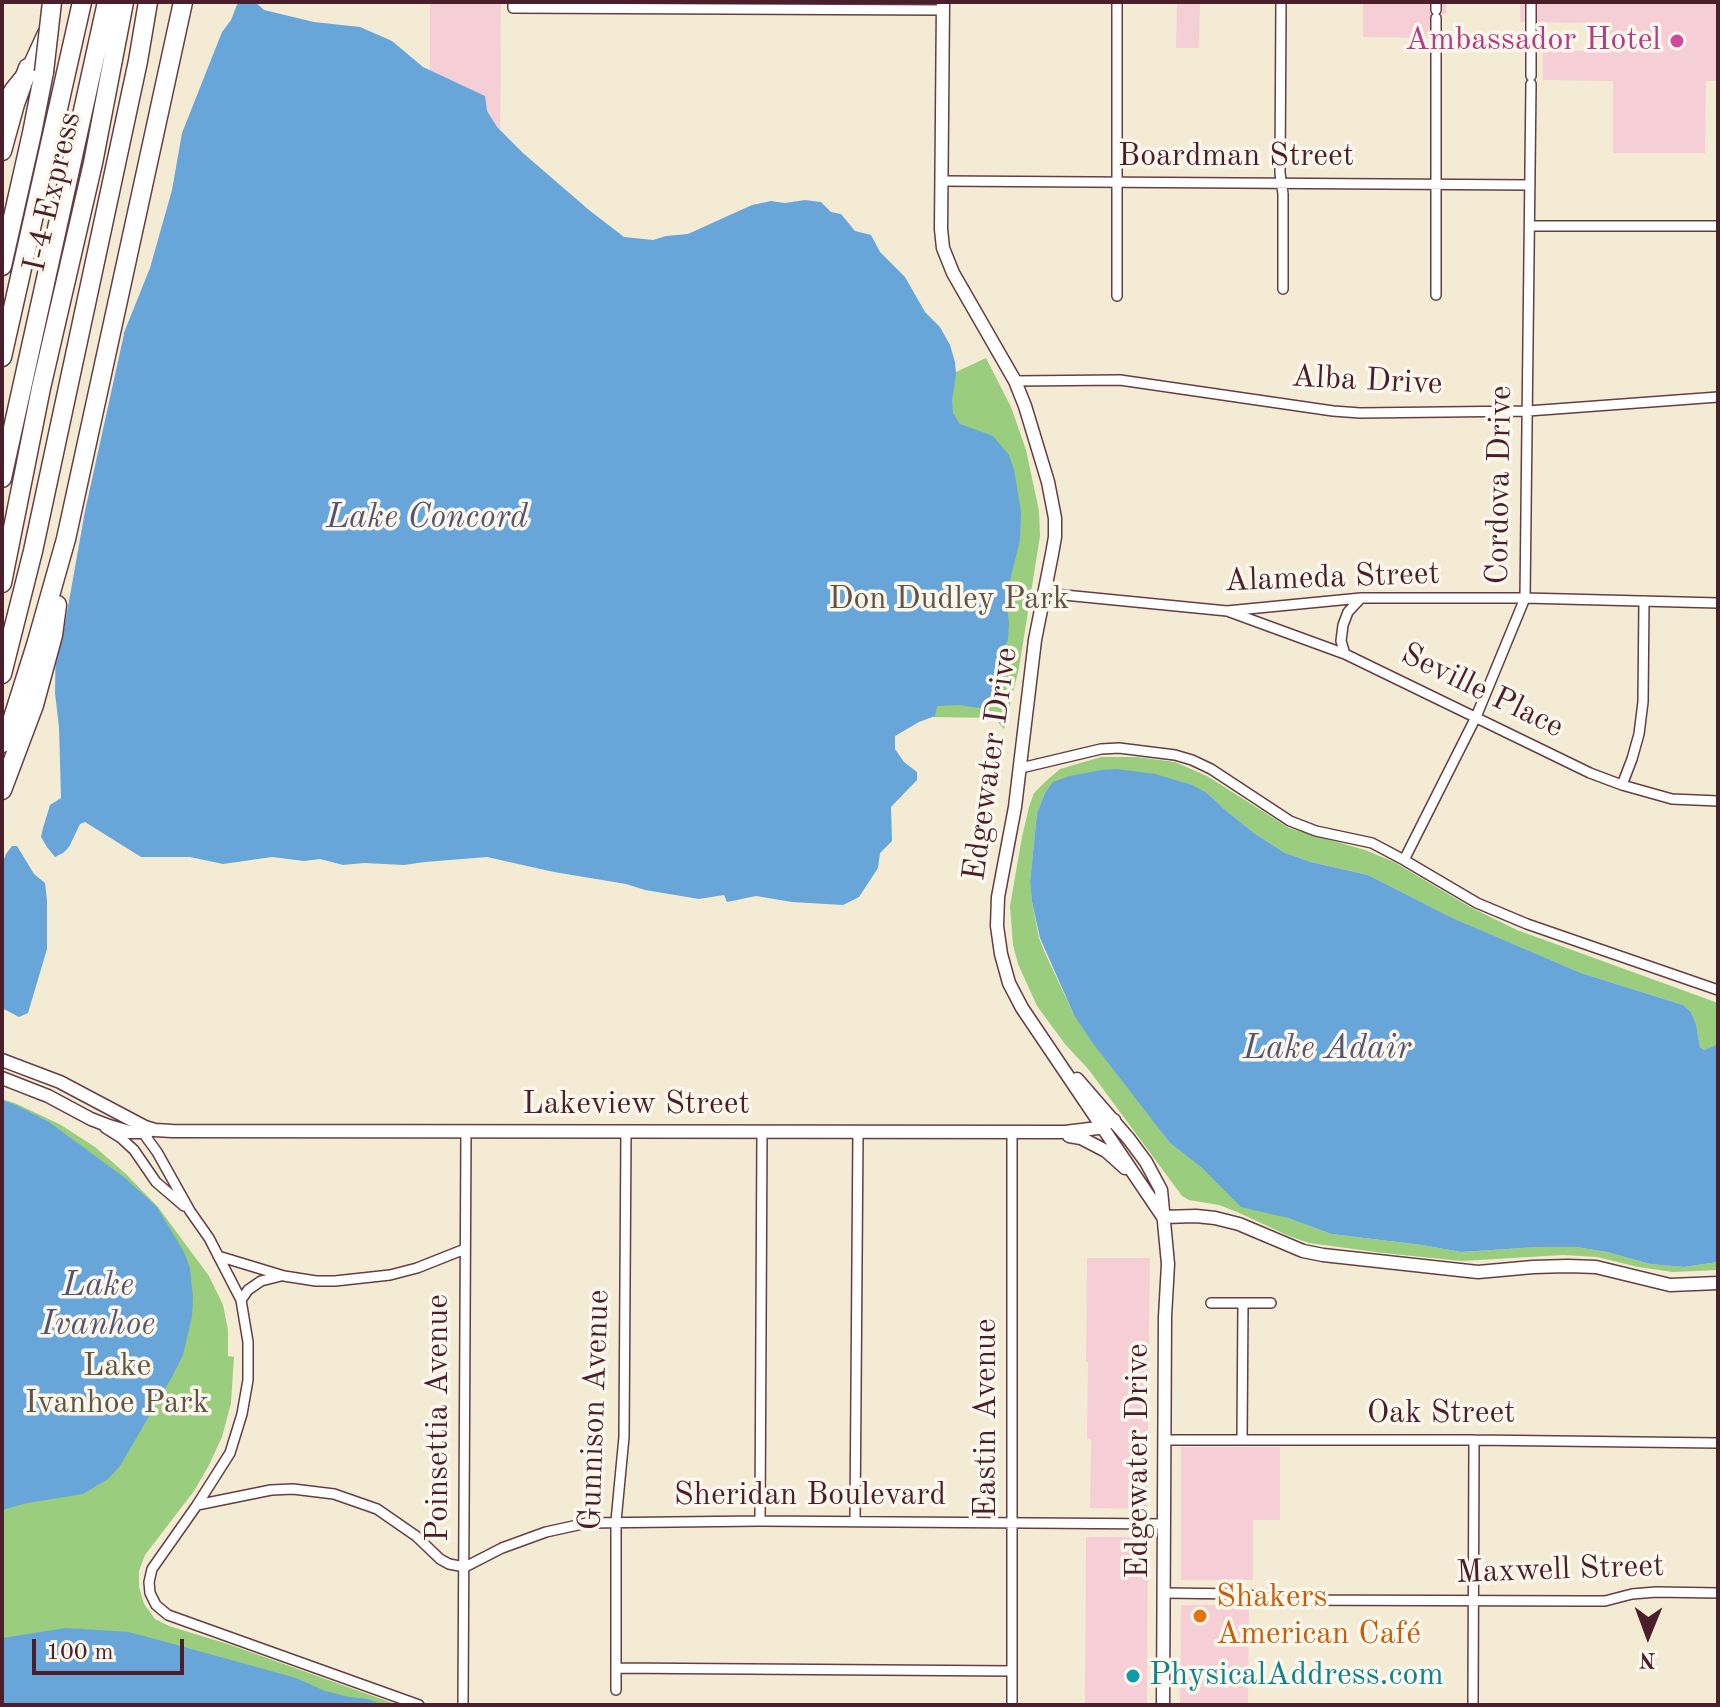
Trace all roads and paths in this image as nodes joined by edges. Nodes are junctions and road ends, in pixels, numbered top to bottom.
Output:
1 (54, 2) edge
2 (82, 2) edge
3 (107, 2) edge
4 (124, 2) edge
5 (148, 2) edge
6 (513, 2) edge
7 (1117, 2) edge
8 (1281, 2) edge
9 (1531, 2) edge
10 (943, 6) edge
11 (179, 7) edge
12 (1436, 10) edge
13 (105, 54) junction
14 (36, 70) junction
15 (2, 106) edge
16 (2, 151) edge
17 (942, 181) junction
18 (1282, 182) junction
19 (1118, 183) junction
20 (1435, 184) junction
21 (1530, 185) junction
22 (1530, 226) junction
23 (1718, 226) edge
24 (2, 266) edge
25 (1283, 289) dead end
26 (1436, 295) dead end
27 (1117, 296) dead end
28 (2, 357) edge
29 (1015, 381) junction
30 (1718, 397) edge
31 (1528, 411) junction
32 (2, 478) edge
33 (66, 539) junction
34 (2, 583) edge
35 (1044, 593) junction
36 (1361, 598) junction
37 (1525, 598) junction
38 (1644, 601) junction
39 (1718, 603) edge
40 (1227, 611) junction
41 (1345, 654) junction
42 (2, 674) edge
43 (1476, 717) junction
44 (2, 743) edge
45 (1021, 768) junction
46 (1622, 785) junction
47 (2, 790) edge
48 (1718, 801) edge
49 (1404, 860) junction
50 (1718, 990) edge
51 (2, 1060) edge
52 (2, 1078) edge
53 (91, 1119) junction
54 (1108, 1123) junction
55 (149, 1131) junction
56 (466, 1131) junction
57 (626, 1131) junction
58 (762, 1131) junction
59 (858, 1132) junction
60 (1012, 1132) junction
61 (1050, 1132) junction
62 (1139, 1180) junction
63 (190, 1211) junction
64 (1163, 1217) junction
65 (465, 1249) junction
66 (218, 1256) junction
67 (284, 1276) junction
68 (1718, 1283) edge
69 (241, 1300) junction
70 (1211, 1303) dead end
71 (1243, 1303) junction
72 (1271, 1303) dead end
73 (1165, 1440) junction
74 (1242, 1440) junction
75 (1474, 1440) junction
76 (1718, 1443) edge
77 (197, 1505) junction
78 (616, 1521) junction
79 (760, 1521) junction
80 (855, 1521) junction
81 (1013, 1522) junction
82 (1164, 1524) junction
83 (465, 1567) junction
84 (1164, 1593) junction
85 (1718, 1593) edge
86 (1475, 1600) junction
87 (616, 1668) junction
88 (1012, 1671) junction
89 (616, 1690) dead end
90 (419, 1705) edge
91 (463, 1705) edge
92 (1012, 1705) edge
93 (1163, 1705) edge
94 (1473, 1705) edge

1 - 14 highway, bridge
2 - 28 highway
3 - 13 highway, I-4 Express
4 - 13 highway, I-4 Express
5 - 42 highway
6 - 10 street
7 - 19 street
8 - 18 street
9 - 21 street, Cordova Drive
10 - 17 street, Edgewater Drive
11 - 33 highway
12 - 20 street
13 - 32 highway, I-4 Express
13 - 34 highway, I-4 Express
14 - 15 street
14 - 16 highway
14 - 24 highway
17 - 19 street, Boardman Street
17 - 29 street, Edgewater Drive
18 - 19 street, Boardman Street
18 - 20 street, Boardman Street
18 - 25 street
19 - 27 street
20 - 21 street, Boardman Street
20 - 26 street
21 - 22 street, Cordova Drive
22 - 23 street
22 - 31 street, Cordova Drive
29 - 31 street, Alba Drive
29 - 35 street, Edgewater Drive
30 - 31 street, Alba Drive
31 - 37 street, Cordova Drive
33 - 44 highway
33 - 47 highway
35 - 40 street, Alameda Street
35 - 45 street, Edgewater Drive
36 - 37 street, Alameda Street
36 - 40 street, Alameda Street
36 - 41 street
37 - 38 street, Alameda Street
37 - 43 street, Cordova Drive
38 - 39 street, Alameda Street
38 - 46 street
40 - 41 street, Seville Place
41 - 43 street, Seville Place
43 - 46 street, Seville Place
43 - 49 street, Cordova Drive
45 - 49 street
45 - 54 street, Edgewater Drive
46 - 48 street, Seville Place
49 - 50 street
51 - 55 street, Lakeview Street
52 - 53 street, Lakeview Street
53 - 55 street, Lakeview Street
53 - 63 street
54 - 61 street, Lakeview Street
54 - 62 street, Edgewater Drive
54 - 64 street, Edgewater Drive
55 - 56 street, Lakeview Street
55 - 63 street
56 - 57 street, Lakeview Street
56 - 65 street, Poinsettia Avenue
57 - 58 street, Lakeview Street
57 - 78 street, Gunnison Avenue
58 - 59 street, Lakeview Street
58 - 79 street
59 - 60 street, Lakeview Street
59 - 80 street
60 - 61 street, Lakeview Street
60 - 81 street, Eastin Avenue
61 - 62 street
62 - 64 street, Edgewater Drive
63 - 66 street
64 - 68 street
64 - 73 street, Edgewater Drive
65 - 67 street
65 - 83 street, Poinsettia Avenue
66 - 67 street
66 - 69 street
67 - 69 street
69 - 77 street
70 - 71 street
71 - 72 street
71 - 74 street
73 - 74 street, Oak Street
73 - 82 street, Edgewater Drive
74 - 75 street, Oak Street
75 - 76 street, Oak Street
75 - 86 street
77 - 83 street
77 - 90 street
78 - 79 street, Sheridan Boulevard
78 - 83 street, Sheridan Boulevard
78 - 87 street, Gunnison Avenue
79 - 80 street, Sheridan Boulevard
80 - 81 street, Sheridan Boulevard
81 - 82 street, Sheridan Boulevard
81 - 88 street, Eastin Avenue
82 - 84 street, Edgewater Drive
83 - 91 street, Poinsettia Avenue
84 - 86 street, Maxwell Street
84 - 93 street, Edgewater Drive
85 - 86 street, Maxwell Street
86 - 94 street
87 - 88 street
87 - 89 street, Gunnison Avenue
88 - 92 street, Eastin Avenue

